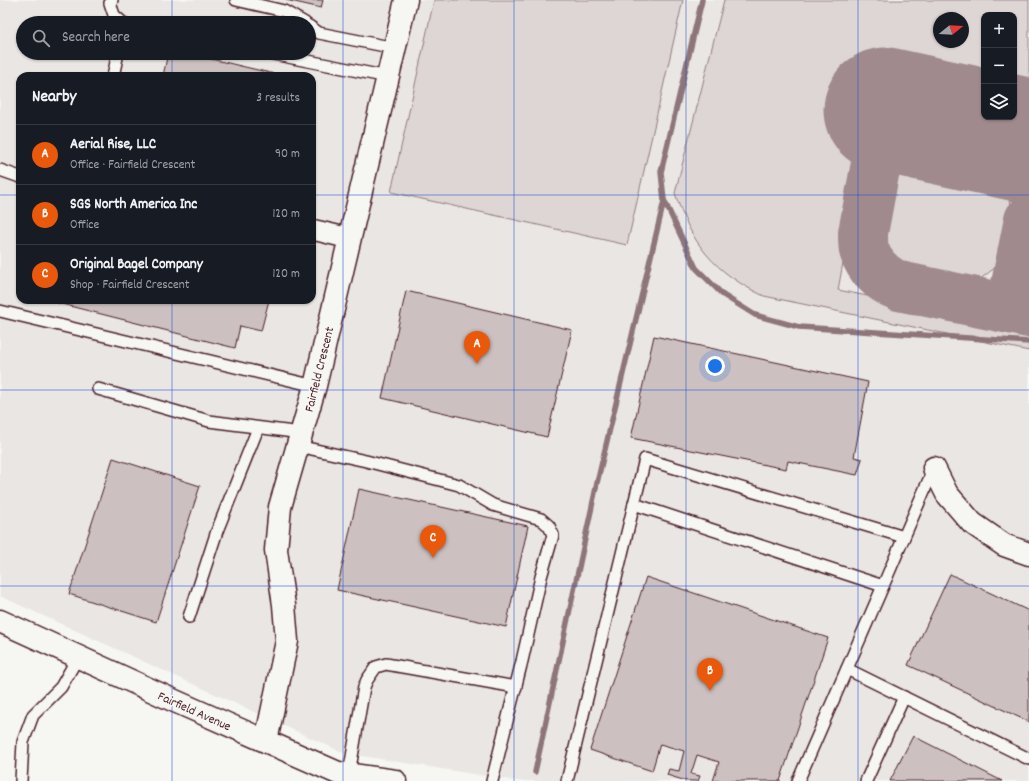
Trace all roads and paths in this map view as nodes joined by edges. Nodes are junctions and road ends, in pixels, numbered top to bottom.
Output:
1 (112, 0) edge
2 (236, 0) edge
3 (406, 0) edge
4 (116, 16) edge
5 (293, 16) edge
6 (316, 31) edge
7 (395, 48) junction
8 (116, 60) edge
9 (305, 60) edge
10 (114, 72) edge
11 (388, 76) junction
12 (0, 170) edge
13 (16, 176) edge
14 (316, 226) edge
15 (316, 234) edge
16 (350, 238) junction
17 (0, 311) edge
18 (315, 386) junction
19 (98, 389) dead end
20 (258, 428) junction
21 (300, 440) junction
22 (934, 468) joint
23 (634, 504) junction
24 (904, 537) junction
25 (1029, 554) edge
26 (882, 586) junction
27 (189, 617) dead end
28 (0, 621) edge
29 (78, 657) junction
30 (847, 669) junction
31 (516, 687) junction
32 (904, 697) junction
33 (266, 741) junction
34 (1029, 759) edge
35 (349, 774) junction
36 (21, 781) edge
37 (395, 781) edge
38 (492, 781) edge
39 (567, 781) edge
40 (798, 781) edge
41 (866, 781) edge

1 - 4 lane
2 - 5 lane
3 - 7 street, Fairfield Crescent
6 - 7 lane
7 - 11 street, Fairfield Crescent
8 - 10 lane
9 - 11 lane
11 - 16 street, Fairfield Crescent
12 - 13 lane
14 - 16 lane
15 - 16 lane
16 - 18 street, Fairfield Crescent
17 - 18 lane
18 - 21 street, Fairfield Crescent
19 - 20 lane
20 - 21 lane
20 - 27 lane
21 - 31 lane
21 - 33 street, Fairfield Crescent
22 - 24 lane
22 - 25 street
23 - 24 lane
23 - 26 lane
23 - 39 lane
24 - 26 lane
26 - 30 lane
28 - 29 street, Fairfield Avenue
29 - 33 street, Fairfield Avenue
29 - 36 lane
30 - 32 lane
30 - 40 lane
31 - 35 lane
31 - 38 lane
32 - 34 lane
32 - 41 lane
33 - 35 street, Fairfield Avenue
35 - 37 street, Fairfield Avenue

